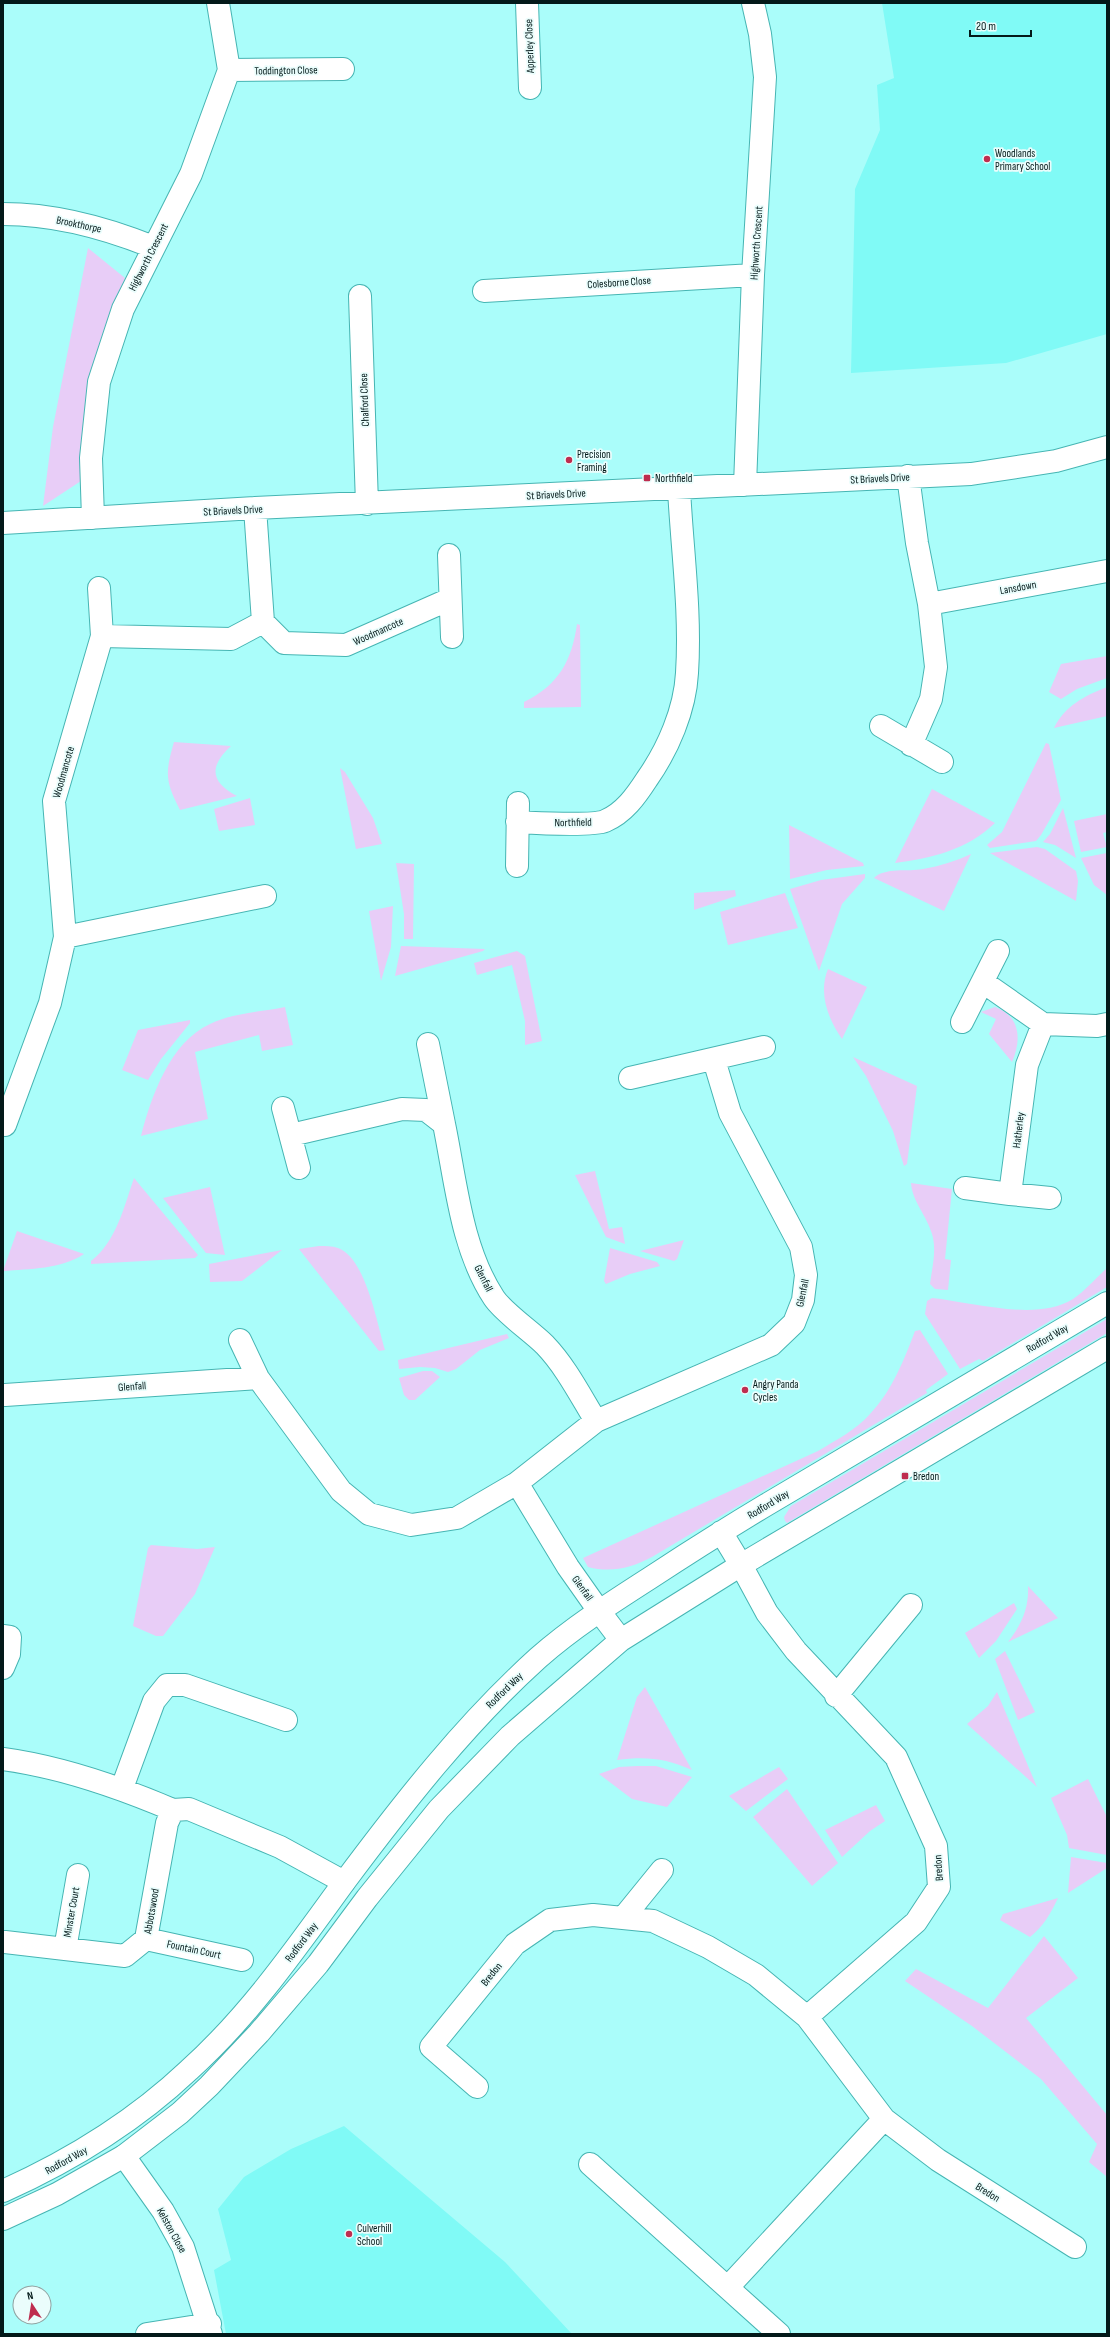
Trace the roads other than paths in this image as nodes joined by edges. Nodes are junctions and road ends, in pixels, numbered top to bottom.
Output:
1 (218, 3) edge
2 (527, 3) edge
3 (753, 3) edge
4 (343, 69) dead end
5 (229, 70) junction
6 (530, 88) dead end
7 (3, 214) edge
8 (153, 247) junction
9 (753, 275) junction
10 (484, 291) dead end
11 (360, 296) dead end
12 (1107, 447) edge
13 (908, 476) junction
14 (745, 484) junction
15 (679, 488) junction
16 (367, 504) junction
17 (255, 508) junction
18 (93, 518) junction
19 (3, 523) edge
20 (449, 555) dead end
21 (1107, 571) edge
22 (99, 588) dead end
23 (450, 599) junction
24 (929, 604) junction
25 (263, 622) junction
26 (102, 636) junction
27 (452, 637) dead end
28 (881, 726) dead end
29 (911, 745) junction
30 (942, 762) dead end
31 (518, 866) dead end
32 (265, 896) dead end
33 (65, 937) junction
34 (998, 952) dead end
35 (983, 982) junction
36 (962, 1022) dead end
37 (1043, 1024) junction
38 (1107, 1024) edge
39 (428, 1044) dead end
40 (764, 1047) dead end
41 (714, 1060) junction
42 (630, 1078) dead end
43 (283, 1108) dead end
44 (444, 1124) junction
45 (5, 1125) dead end
46 (290, 1135) junction
47 (299, 1168) dead end
48 (965, 1188) dead end
49 (1010, 1194) junction
50 (1050, 1198) dead end
51 (1107, 1303) edge
52 (240, 1340) dead end
53 (1107, 1348) edge
54 (258, 1378) junction
55 (5, 1395) dead end
56 (596, 1421) junction
57 (517, 1483) junction
58 (720, 1532) junction
59 (741, 1565) junction
60 (911, 1605) dead end
61 (599, 1611) junction
62 (3, 1636) edge
63 (620, 1640) junction
64 (3, 1668) edge
65 (836, 1696) junction
66 (286, 1720) dead end
67 (3, 1759) edge
68 (122, 1788) junction
69 (174, 1810) junction
70 (662, 1870) dead end
71 (78, 1875) dead end
72 (344, 1882) junction
73 (367, 1898) junction
74 (623, 1918) junction
75 (146, 1939) junction
76 (4, 1942) dead end
77 (65, 1949) junction
78 (242, 1960) dead end
79 (807, 2017) junction
80 (477, 2087) dead end
81 (884, 2119) junction
82 (124, 2156) junction
83 (590, 2164) dead end
84 (3, 2191) edge
85 (3, 2219) edge
86 (1075, 2247) dead end
87 (729, 2286) junction
88 (210, 2329) edge
89 (147, 2334) edge
90 (779, 2334) edge

1 - 5 street, Highworth Crescent
2 - 6 street, Apperley Close
3 - 9 street, Highworth Crescent
4 - 5 street, Toddington Close
5 - 8 street, Highworth Crescent
7 - 8 street, Brookthorpe
8 - 18 street, Highworth Crescent
9 - 10 street, Colesborne Close
9 - 14 street, Highworth Crescent
11 - 16 street, Chalford Close
12 - 13 street, St Briavels Drive
13 - 14 street, St Briavels Drive
13 - 24 street
14 - 15 street, St Briavels Drive
15 - 16 street, St Briavels Drive
15 - 31 street, Northfield
16 - 17 street, St Briavels Drive
17 - 18 street, St Briavels Drive
17 - 25 street
18 - 19 street, St Briavels Drive
20 - 23 street
21 - 24 street, Lansdown
22 - 26 street, Woodmancote
23 - 25 street, Woodmancote
23 - 27 street
24 - 29 street
25 - 26 street
26 - 33 street, Woodmancote
28 - 29 street
29 - 30 street
32 - 33 street
33 - 45 street, Woodmancote
34 - 35 street
35 - 36 street
35 - 37 street
37 - 38 street
37 - 49 street, Hatherley
39 - 44 street, Glenfall
40 - 41 street
41 - 42 street
41 - 56 street, Glenfall
43 - 46 street
44 - 46 street
44 - 56 street, Glenfall
46 - 47 street
48 - 49 street
49 - 50 street
51 - 58 street, Rodford Way
52 - 54 street, Glenfall
53 - 59 street
54 - 55 street, Glenfall
54 - 57 street, Glenfall
56 - 57 street, Glenfall
57 - 61 street, Glenfall
58 - 59 street, Bredon
58 - 61 street, Rodford Way
59 - 63 street
59 - 65 street, Bredon
60 - 65 street
61 - 63 street, Glenfall
61 - 72 street, Rodford Way
62 - 64 street
63 - 73 street
65 - 79 street, Bredon
66 - 68 street
67 - 68 street
68 - 69 street
69 - 72 street
69 - 75 street, Abbotswood
70 - 74 street
71 - 77 street, Minster Court
72 - 73 street
72 - 84 street, Rodford Way
73 - 82 street
74 - 79 street, Bredon
74 - 80 street, Bredon
75 - 77 street, Abbotswood
75 - 78 street, Fountain Court
76 - 77 street, Abbotswood
79 - 81 street, Bredon
81 - 86 street, Bredon
81 - 87 street
82 - 85 street
82 - 88 street, Kelston Close
83 - 87 street
87 - 90 street
88 - 89 street

